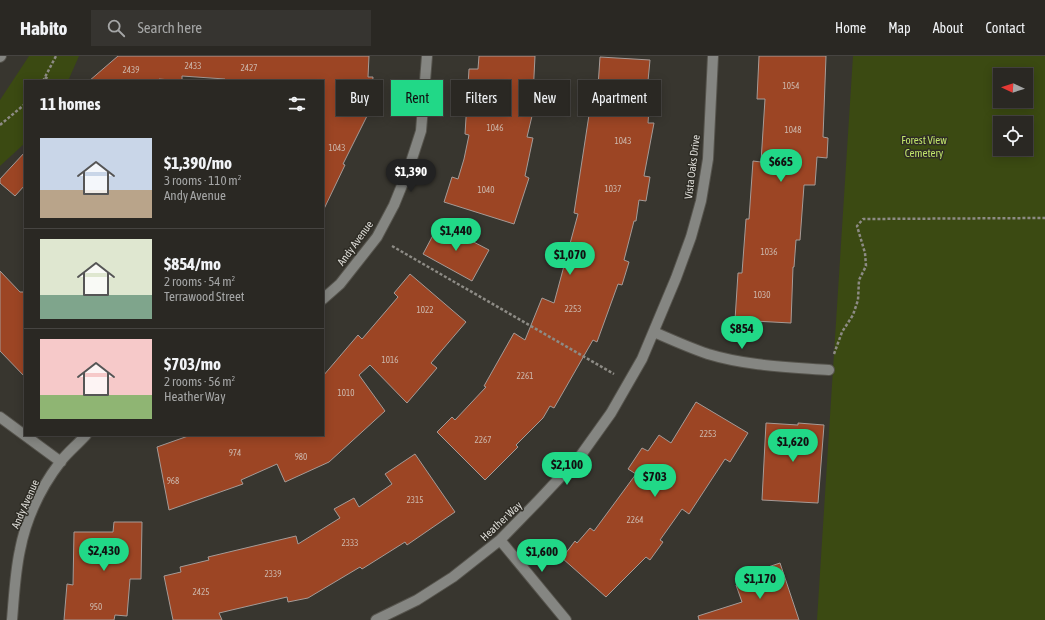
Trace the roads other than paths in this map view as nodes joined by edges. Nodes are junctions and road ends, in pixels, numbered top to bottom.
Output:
1 (427, 56) edge
2 (713, 56) edge
3 (676, 278) joint
4 (324, 298) edge
5 (654, 332) junction
6 (829, 370) road end
7 (0, 417) edge
8 (24, 435) edge
9 (26, 436) edge
10 (85, 436) edge
11 (61, 462) junction
12 (500, 540) junction
13 (12, 620) edge
14 (376, 620) edge
15 (566, 620) edge

1 - 4 street, Andy Avenue
2 - 3 street, Vista Oaks Drive
3 - 5 street, Heather Way
5 - 6 street
5 - 12 street, Heather Way
7 - 8 street
9 - 11 street
10 - 11 street, Andy Avenue
11 - 13 street, Andy Avenue
12 - 14 street, Heather Way
12 - 15 street

